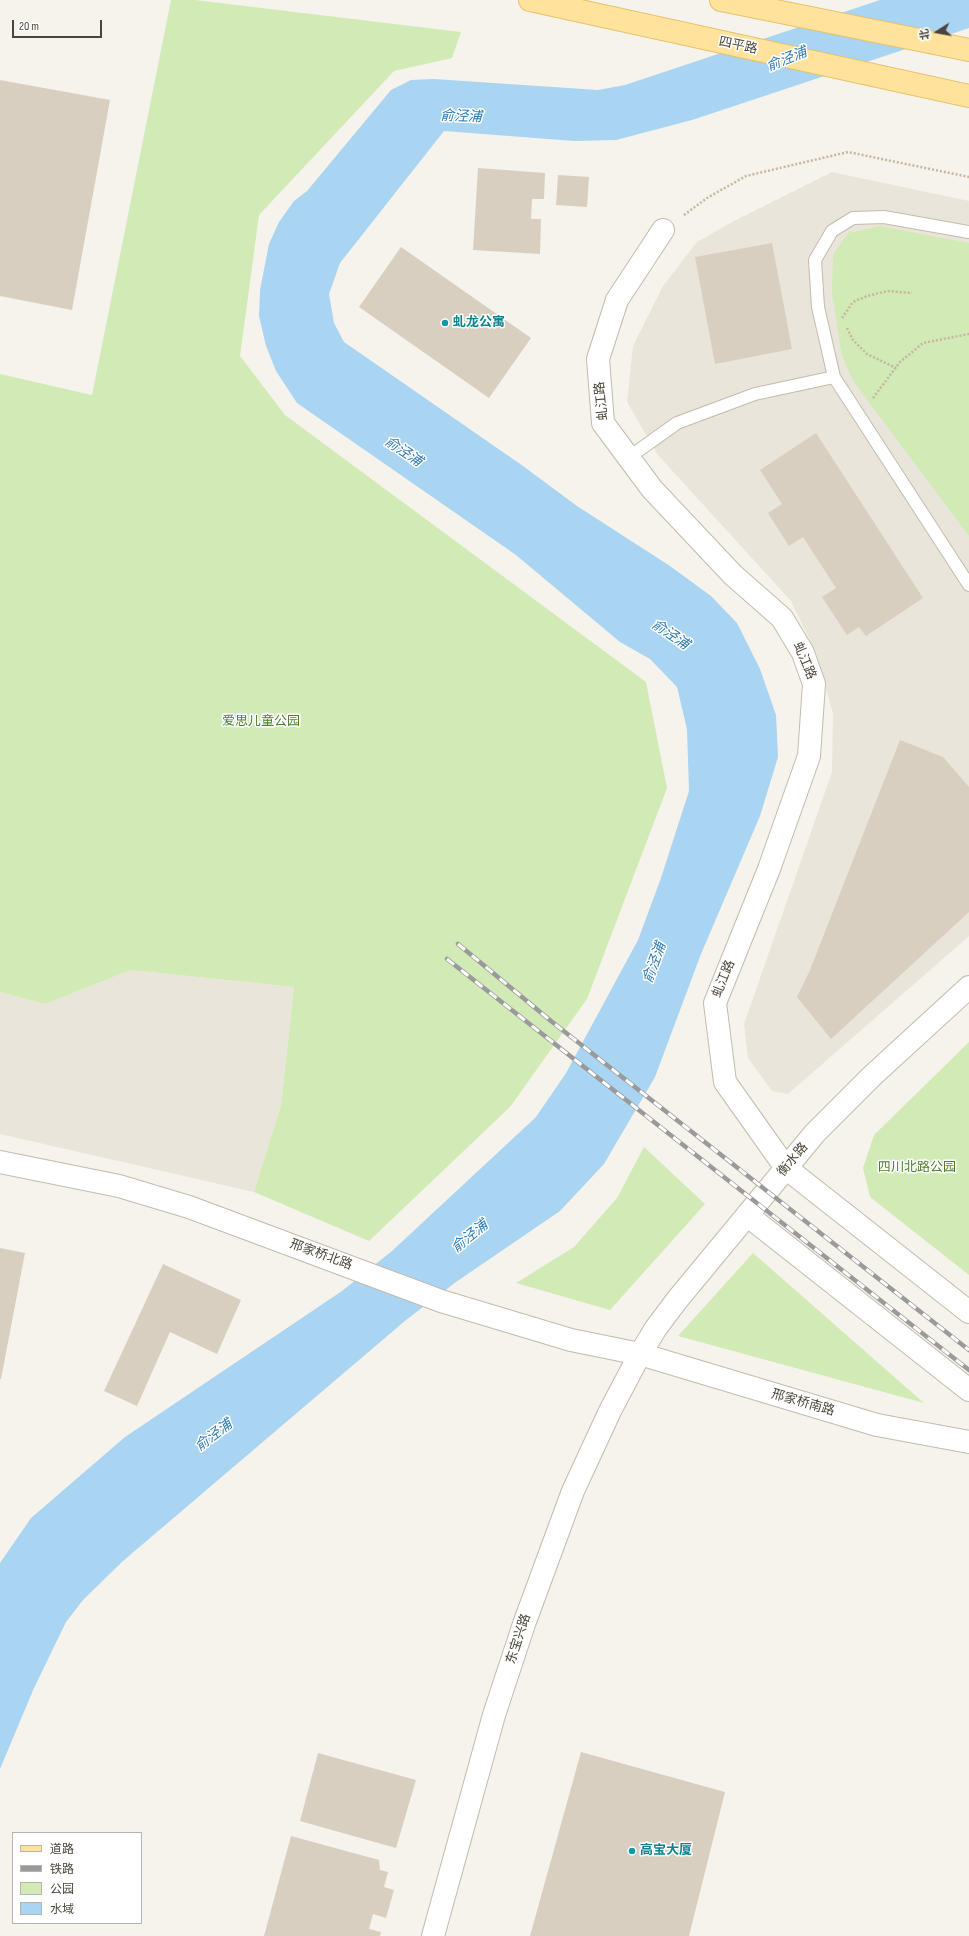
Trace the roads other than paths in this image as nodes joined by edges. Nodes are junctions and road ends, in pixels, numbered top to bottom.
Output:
1 (530, 0) edge
2 (721, 0) edge
3 (969, 50) edge
4 (969, 96) edge
5 (663, 230) road end
6 (969, 232) edge
7 (834, 376) junction
8 (628, 458) junction
9 (969, 585) edge
10 (969, 987) edge
11 (0, 1162) edge
12 (786, 1168) junction
13 (747, 1216) junction
14 (969, 1312) edge
15 (640, 1354) junction
16 (969, 1390) edge
17 (969, 1442) edge
18 (432, 1936) edge

1 - 4 main road, 四平路
2 - 3 main road
5 - 8 street, 虬江路
6 - 7 lane
7 - 8 lane
7 - 9 lane
8 - 12 street, 虬江路
10 - 12 street, 衡水路
11 - 15 street, 邢家桥北路
12 - 13 street, 衡水路
12 - 14 street, 虬江路
13 - 15 street, 衡水路
13 - 16 street
15 - 17 street, 邢家桥南路
15 - 18 street, 东宝兴路

